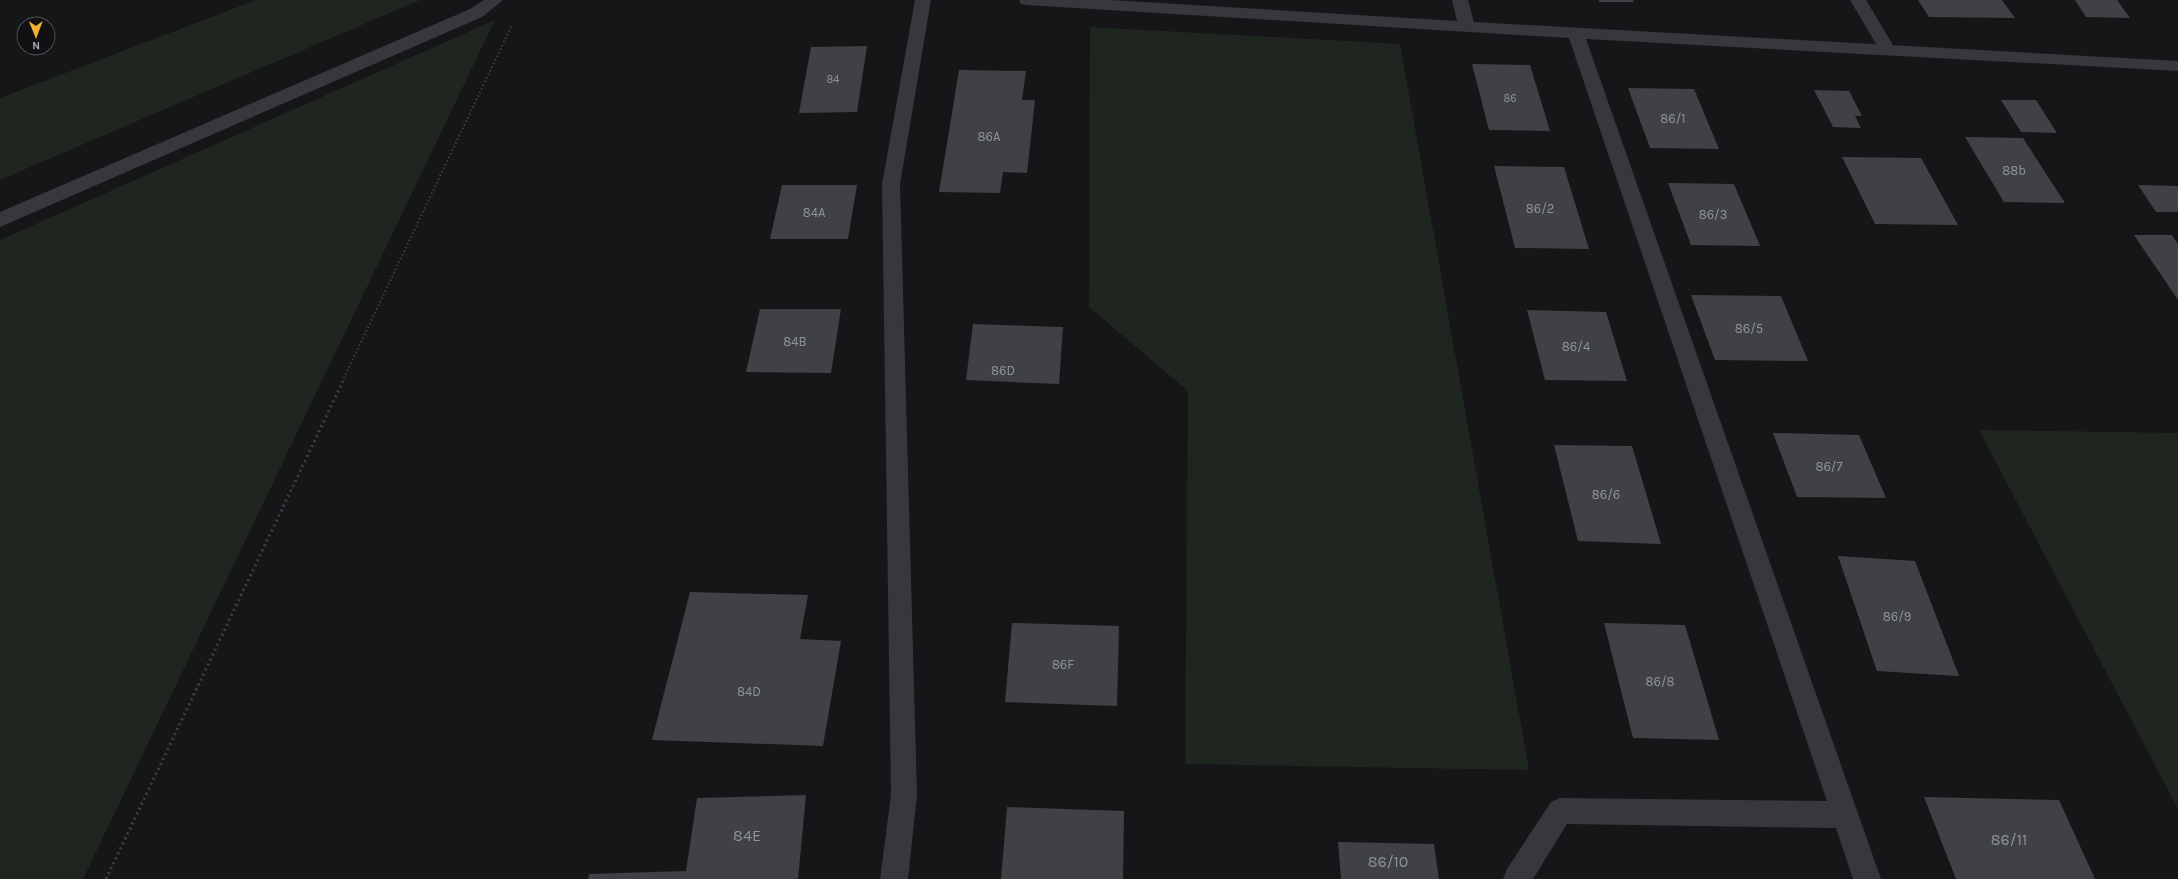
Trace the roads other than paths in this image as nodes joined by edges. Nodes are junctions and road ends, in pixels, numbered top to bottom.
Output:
1 (495, 0) edge
2 (923, 0) edge
3 (1027, 0) edge
4 (1460, 0) edge
5 (1858, 0) edge
6 (1078, 2) edge
7 (1467, 27) junction
8 (1576, 33) junction
9 (1888, 50) junction
10 (2178, 66) edge
11 (0, 220) edge
12 (1845, 815) junction
13 (894, 879) edge
14 (1518, 879) edge
15 (1867, 879) edge

1 - 11 street
2 - 13 street
3 - 6 street
4 - 7 street
5 - 9 street
6 - 7 street
7 - 8 street
8 - 9 street
8 - 12 street
9 - 10 street
12 - 14 street
12 - 15 street

